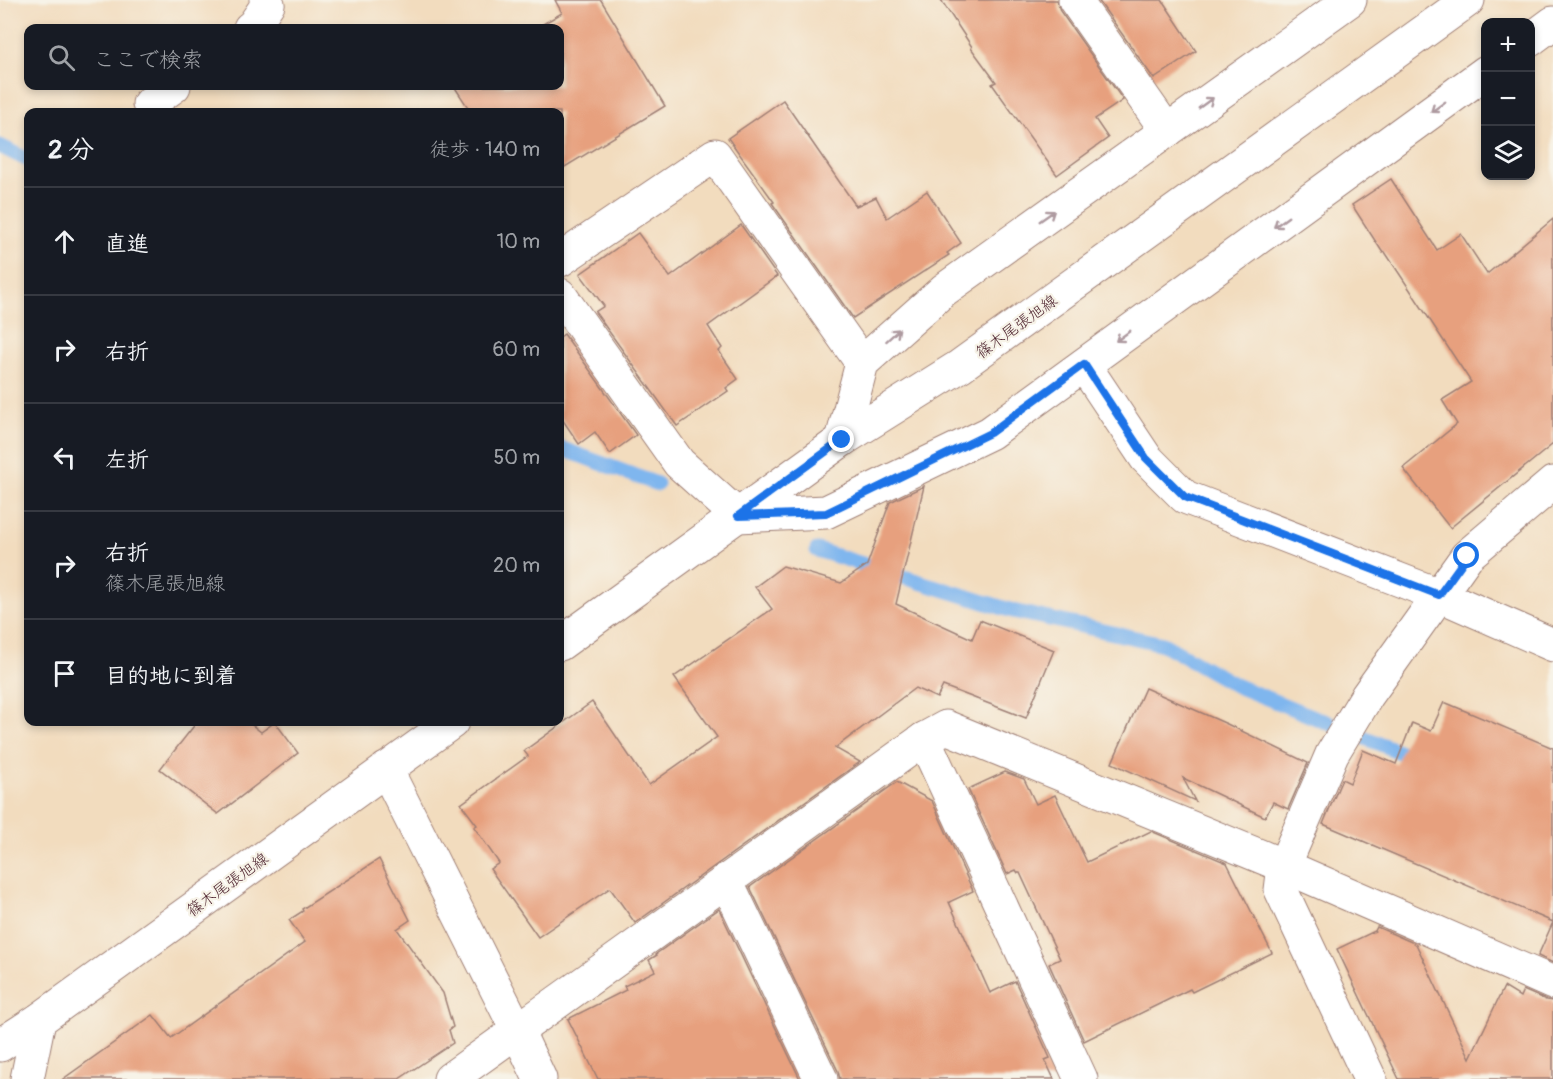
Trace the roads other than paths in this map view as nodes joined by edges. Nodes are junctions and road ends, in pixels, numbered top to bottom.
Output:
1 (266, 0) edge
2 (1075, 0) edge
3 (1350, 0) edge
4 (1468, 0) edge
5 (1553, 23) edge
6 (254, 24) edge
7 (1535, 36) edge
8 (1481, 75) edge
9 (1167, 131) junction
10 (564, 257) edge
11 (564, 301) edge
12 (862, 363) junction
13 (1084, 364) junction
14 (842, 440) junction
15 (1553, 483) edge
16 (738, 516) junction
17 (1439, 595) junction
18 (564, 641) edge
19 (1553, 645) edge
20 (447, 726) edge
21 (924, 739) junction
22 (386, 770) junction
23 (1284, 866) junction
24 (726, 880) junction
25 (1553, 983) edge
26 (39, 1020) junction
27 (517, 1030) junction
28 (0, 1045) edge
29 (27, 1079) edge
30 (450, 1079) edge
31 (540, 1079) edge
32 (821, 1079) edge
33 (1081, 1079) edge
34 (1370, 1079) edge

1 - 6 street
2 - 9 street
9 -> 3 street
4 - 14 street, 篠木尾張旭線
5 - 7 street
8 -> 13 street
12 -> 9 street
10 - 12 street
11 - 16 street
12 - 14 street
13 - 16 street
13 - 17 street
14 - 16 street, 篠木尾張旭線
15 - 17 street
16 - 18 street, 篠木尾張旭線
17 - 19 street
17 - 23 street
20 - 22 street, 篠木尾張旭線
21 - 23 street
21 - 24 street
21 - 33 street
22 - 26 street, 篠木尾張旭線
22 - 27 street
23 - 25 street
23 - 34 street
24 - 27 street
24 - 32 street
26 - 28 street, 篠木尾張旭線
26 - 29 street
27 - 30 street
27 - 31 street

